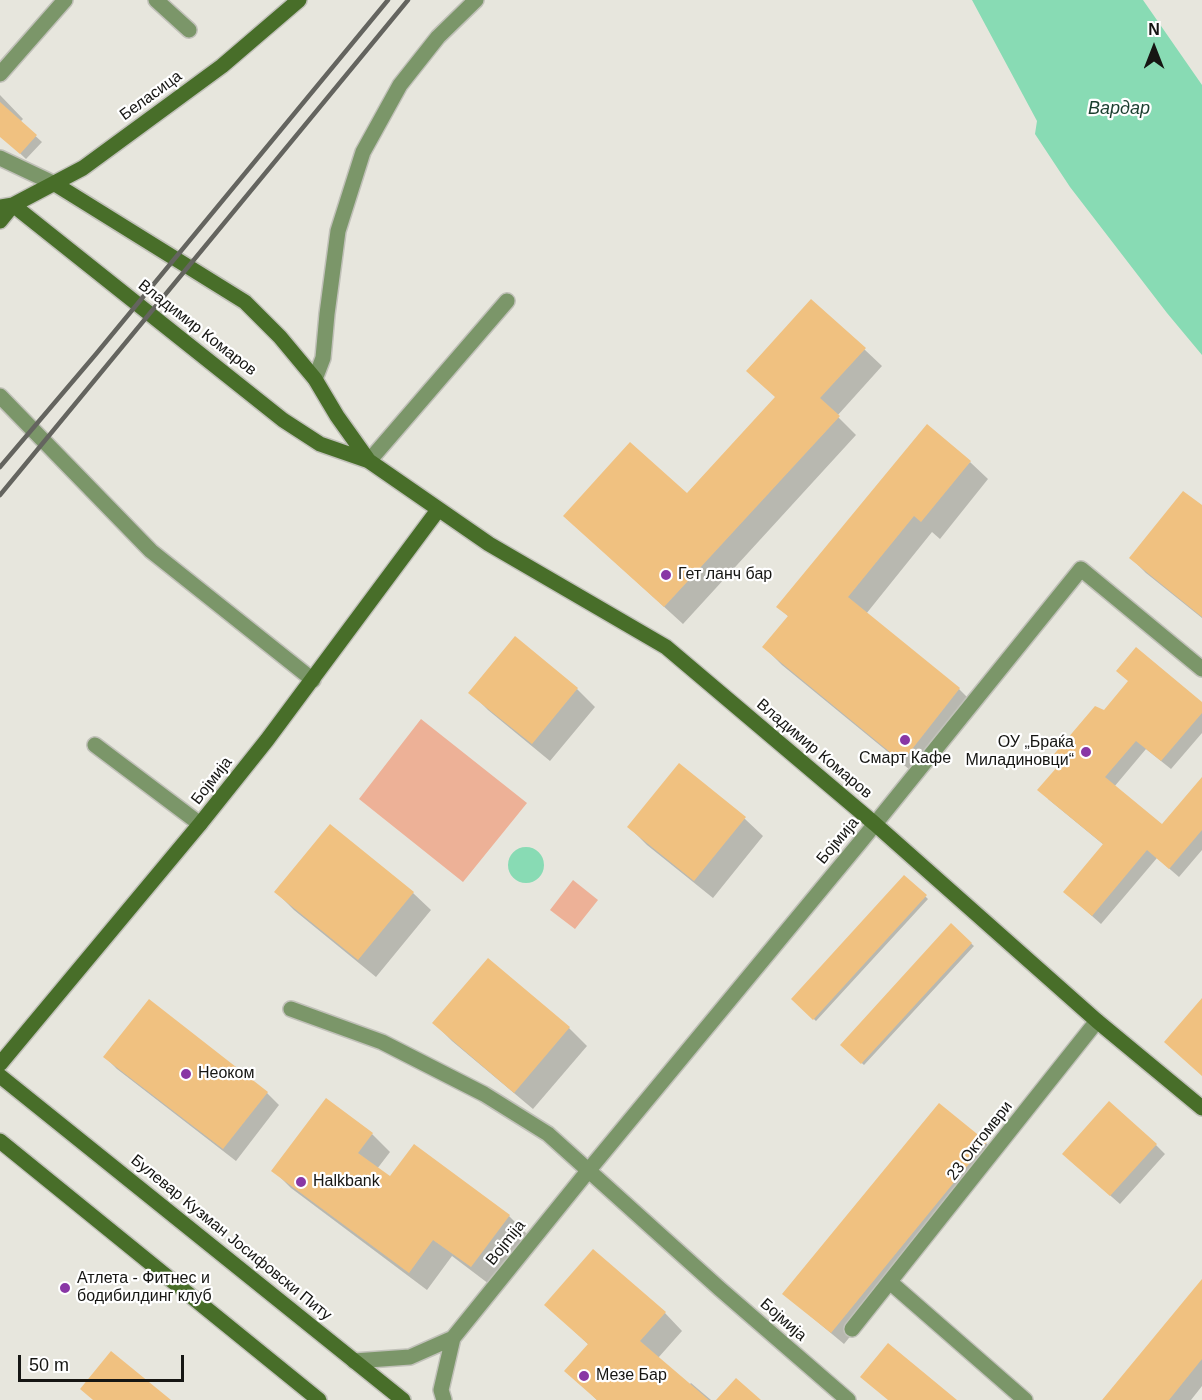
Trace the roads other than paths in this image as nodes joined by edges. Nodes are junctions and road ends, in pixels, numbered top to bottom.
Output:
1 (65, 0) edge
2 (156, 0) edge
3 (299, 0) edge
4 (476, 0) edge
5 (189, 30) dead end
6 (0, 74) edge
7 (0, 158) edge
8 (55, 184) junction
9 (4, 203) edge
10 (0, 221) edge
11 (507, 301) dead end
12 (315, 380) junction
13 (0, 396) edge
14 (369, 461) junction
15 (438, 510) junction
16 (1202, 669) edge
17 (313, 680) junction
18 (95, 745) dead end
19 (875, 824) junction
20 (200, 825) junction
21 (291, 1009) dead end
22 (1097, 1021) junction
23 (0, 1064) edge
24 (0, 1076) edge
25 (1202, 1108) edge
26 (0, 1141) edge
27 (588, 1171) junction
28 (891, 1283) junction
29 (852, 1329) dead end
30 (453, 1338) junction
31 (354, 1361) junction
32 (319, 1400) edge
33 (403, 1400) edge
34 (444, 1400) edge
35 (848, 1400) edge
36 (1025, 1400) edge

1 - 6 street
2 - 5 street
3 - 8 street, Беласица
4 - 12 street
7 - 8 street
8 - 9 street, Беласица
8 - 12 street, Владимир Комаров
9 - 10 street, Беласица
9 - 14 street, Владимир Комаров
11 - 14 street
12 - 14 street, Владимир Комаров
13 - 17 street
14 - 15 street, Владимир Комаров
15 - 17 street, Бојмија
15 - 19 street, Владимир Комаров
16 - 19 street, Бојмија
17 - 20 street, Бојмија
18 - 20 street
19 - 22 street, Владимир Комаров
19 - 27 street, Бојмија
20 - 23 street, Бојмија
21 - 27 street, Бојмија
22 - 25 street, Владимир Комаров
22 - 28 street, 23 Октомври
24 - 31 street, Булевар Кузман Јосифовски Питу
26 - 32 street
27 - 30 street, Bojmija
27 - 35 street, Бојмија
28 - 29 street, 23 Октомври
28 - 36 street
30 - 31 street
30 - 34 street
31 - 33 street, Булевар Кузман Јосифовски Питу

